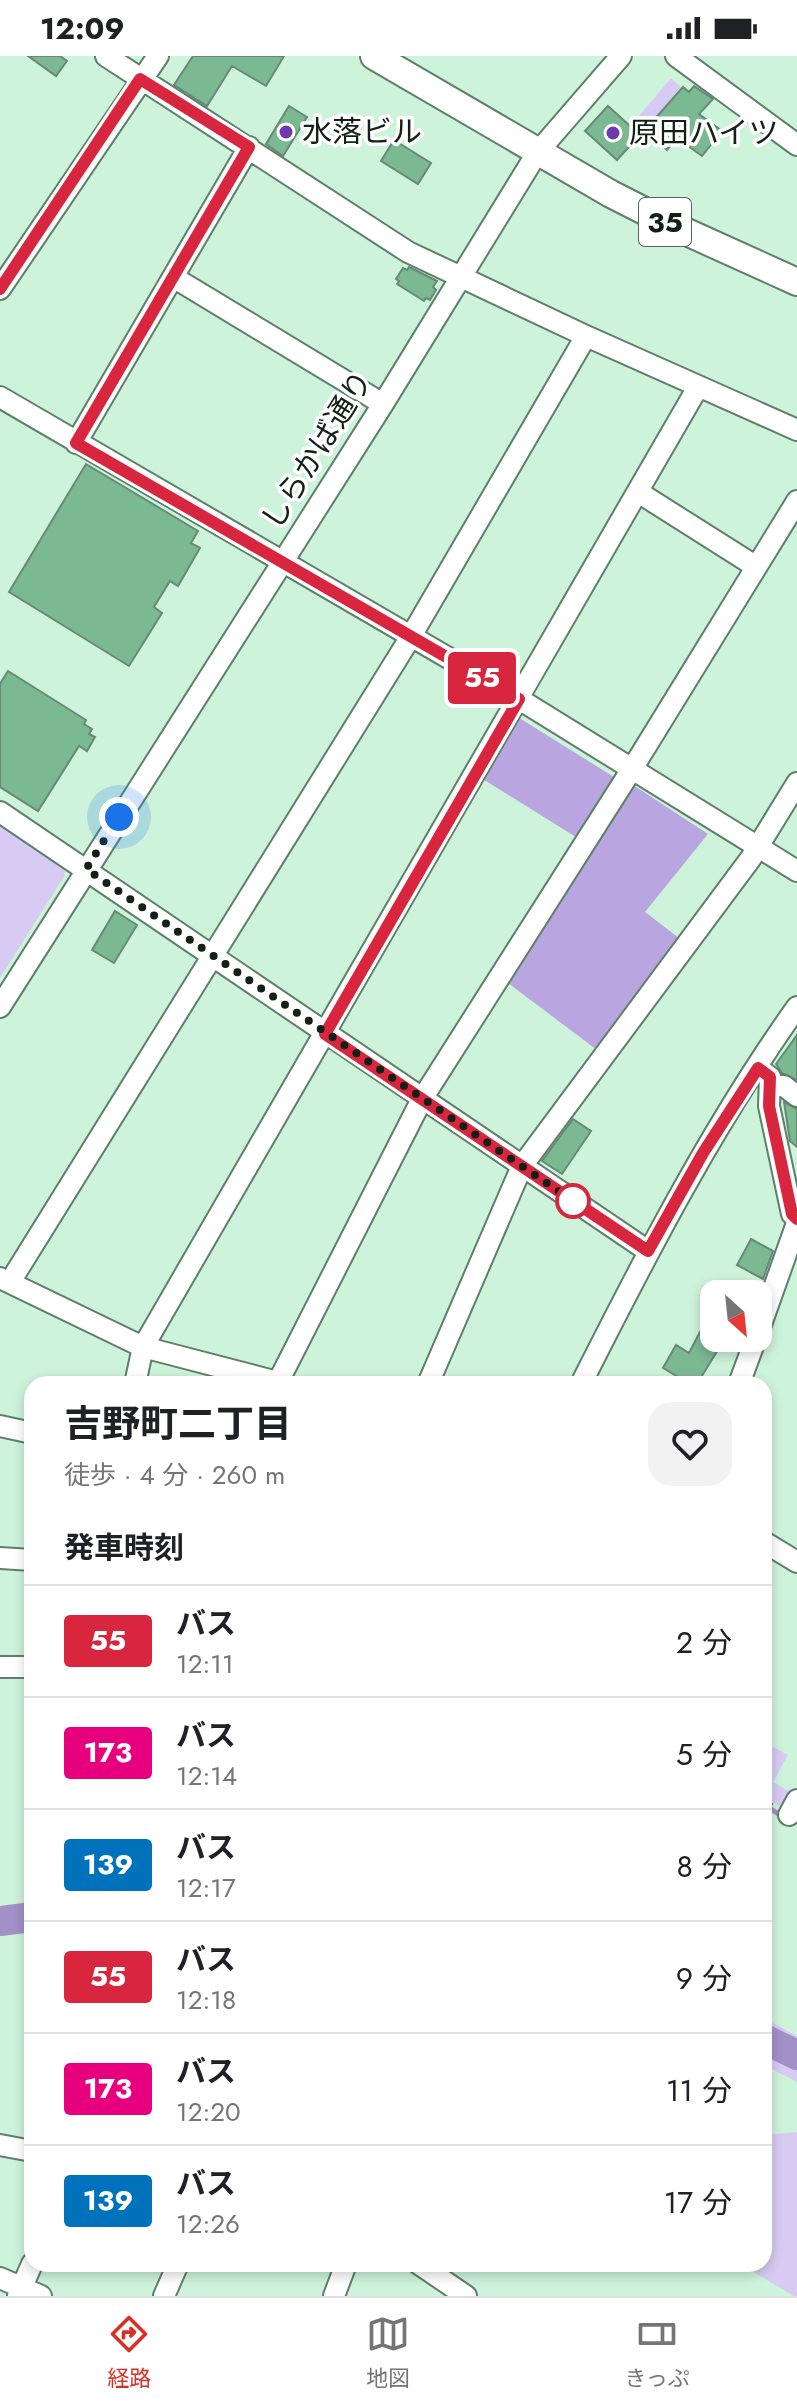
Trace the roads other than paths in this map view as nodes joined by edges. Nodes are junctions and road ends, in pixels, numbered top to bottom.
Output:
1 (106, 56) edge
2 (158, 56) edge
3 (374, 56) edge
4 (621, 56) edge
5 (676, 56) edge
6 (140, 79) junction
7 (797, 145) edge
8 (249, 147) junction
9 (537, 153) junction
10 (460, 275) junction
11 (173, 277) junction
12 (797, 282) edge
13 (0, 289) edge
14 (586, 336) junction
15 (698, 387) junction
16 (0, 397) edge
17 (383, 404) junction
18 (797, 430) edge
19 (76, 443) junction
20 (638, 492) junction
21 (797, 501) edge
22 (283, 561) junction
23 (755, 566) junction
24 (410, 638) junction
25 (519, 699) junction
26 (632, 769) junction
27 (797, 783) edge
28 (0, 812) edge
29 (758, 847) junction
30 (86, 869) junction
31 (797, 871) edge
32 (212, 957) junction
33 (0, 1007) edge
34 (794, 1019) edge
35 (325, 1034) junction
36 (758, 1068) junction
37 (770, 1086) junction
38 (797, 1096) edge
39 (422, 1099) junction
40 (522, 1166) junction
41 (797, 1221) edge
42 (794, 1249) edge
43 (648, 1251) junction
44 (5, 1280) edge
45 (772, 1301) edge
46 (143, 1347) junction
47 (751, 1352) edge
48 (137, 1376) edge
49 (253, 1376) edge
50 (284, 1376) edge
51 (431, 1376) edge
52 (585, 1376) edge
53 (742, 1376) edge
54 (0, 1426) edge
55 (24, 1431) edge
56 (772, 1547) edge
57 (0, 1558) edge
58 (24, 1560) edge
59 (797, 1562) edge
60 (0, 1667) edge
61 (24, 1667) edge
62 (0, 2145) edge
63 (24, 2150) edge
64 (29, 2272) edge
65 (174, 2272) edge
66 (343, 2272) edge
67 (431, 2272) edge
68 (0, 2278) edge
69 (20, 2292) edge
70 (41, 2296) edge
71 (164, 2296) edge
72 (334, 2296) edge
73 (466, 2296) edge

1 - 6 street
2 - 6 street
3 - 9 main road, 35
4 - 9 street, しらかば通り
5 - 7 street
6 - 8 street
6 - 13 street
8 - 10 street
8 - 11 street
9 - 10 street, しらかば通り
9 - 12 main road, 35
10 - 14 street
10 - 17 street, しらかば通り
11 - 17 street
11 - 19 street
14 - 15 street
14 - 24 street
15 - 18 street
15 - 20 street
16 - 19 street
17 - 22 street, しらかば通り
19 - 22 street
20 - 23 street
20 - 25 street
21 - 23 street
22 - 24 street
22 - 30 street, しらかば通り
23 - 26 street
24 - 25 street
24 - 32 street
25 - 26 street
25 - 35 street
26 - 29 street
26 - 39 street
27 - 29 street
28 - 30 street
29 - 31 street
29 - 40 street
30 - 32 street
30 - 33 street, しらかば通り
32 - 35 street
32 - 44 street
34 - 36 street
35 - 39 street
35 - 46 street
36 - 37 street
36 - 43 street
37 - 38 street
37 - 41 street
39 - 40 street
39 - 50 street
40 - 43 street
40 - 51 street
41 - 42 street
42 - 45 street
43 - 52 street
44 - 46 street
46 - 48 street
46 - 49 street
47 - 53 street
54 - 55 street
56 - 59 street
57 - 58 street
60 - 61 street
62 - 63 street
64 - 69 street
65 - 71 street
66 - 72 street
67 - 73 street
68 - 69 street
69 - 70 street

